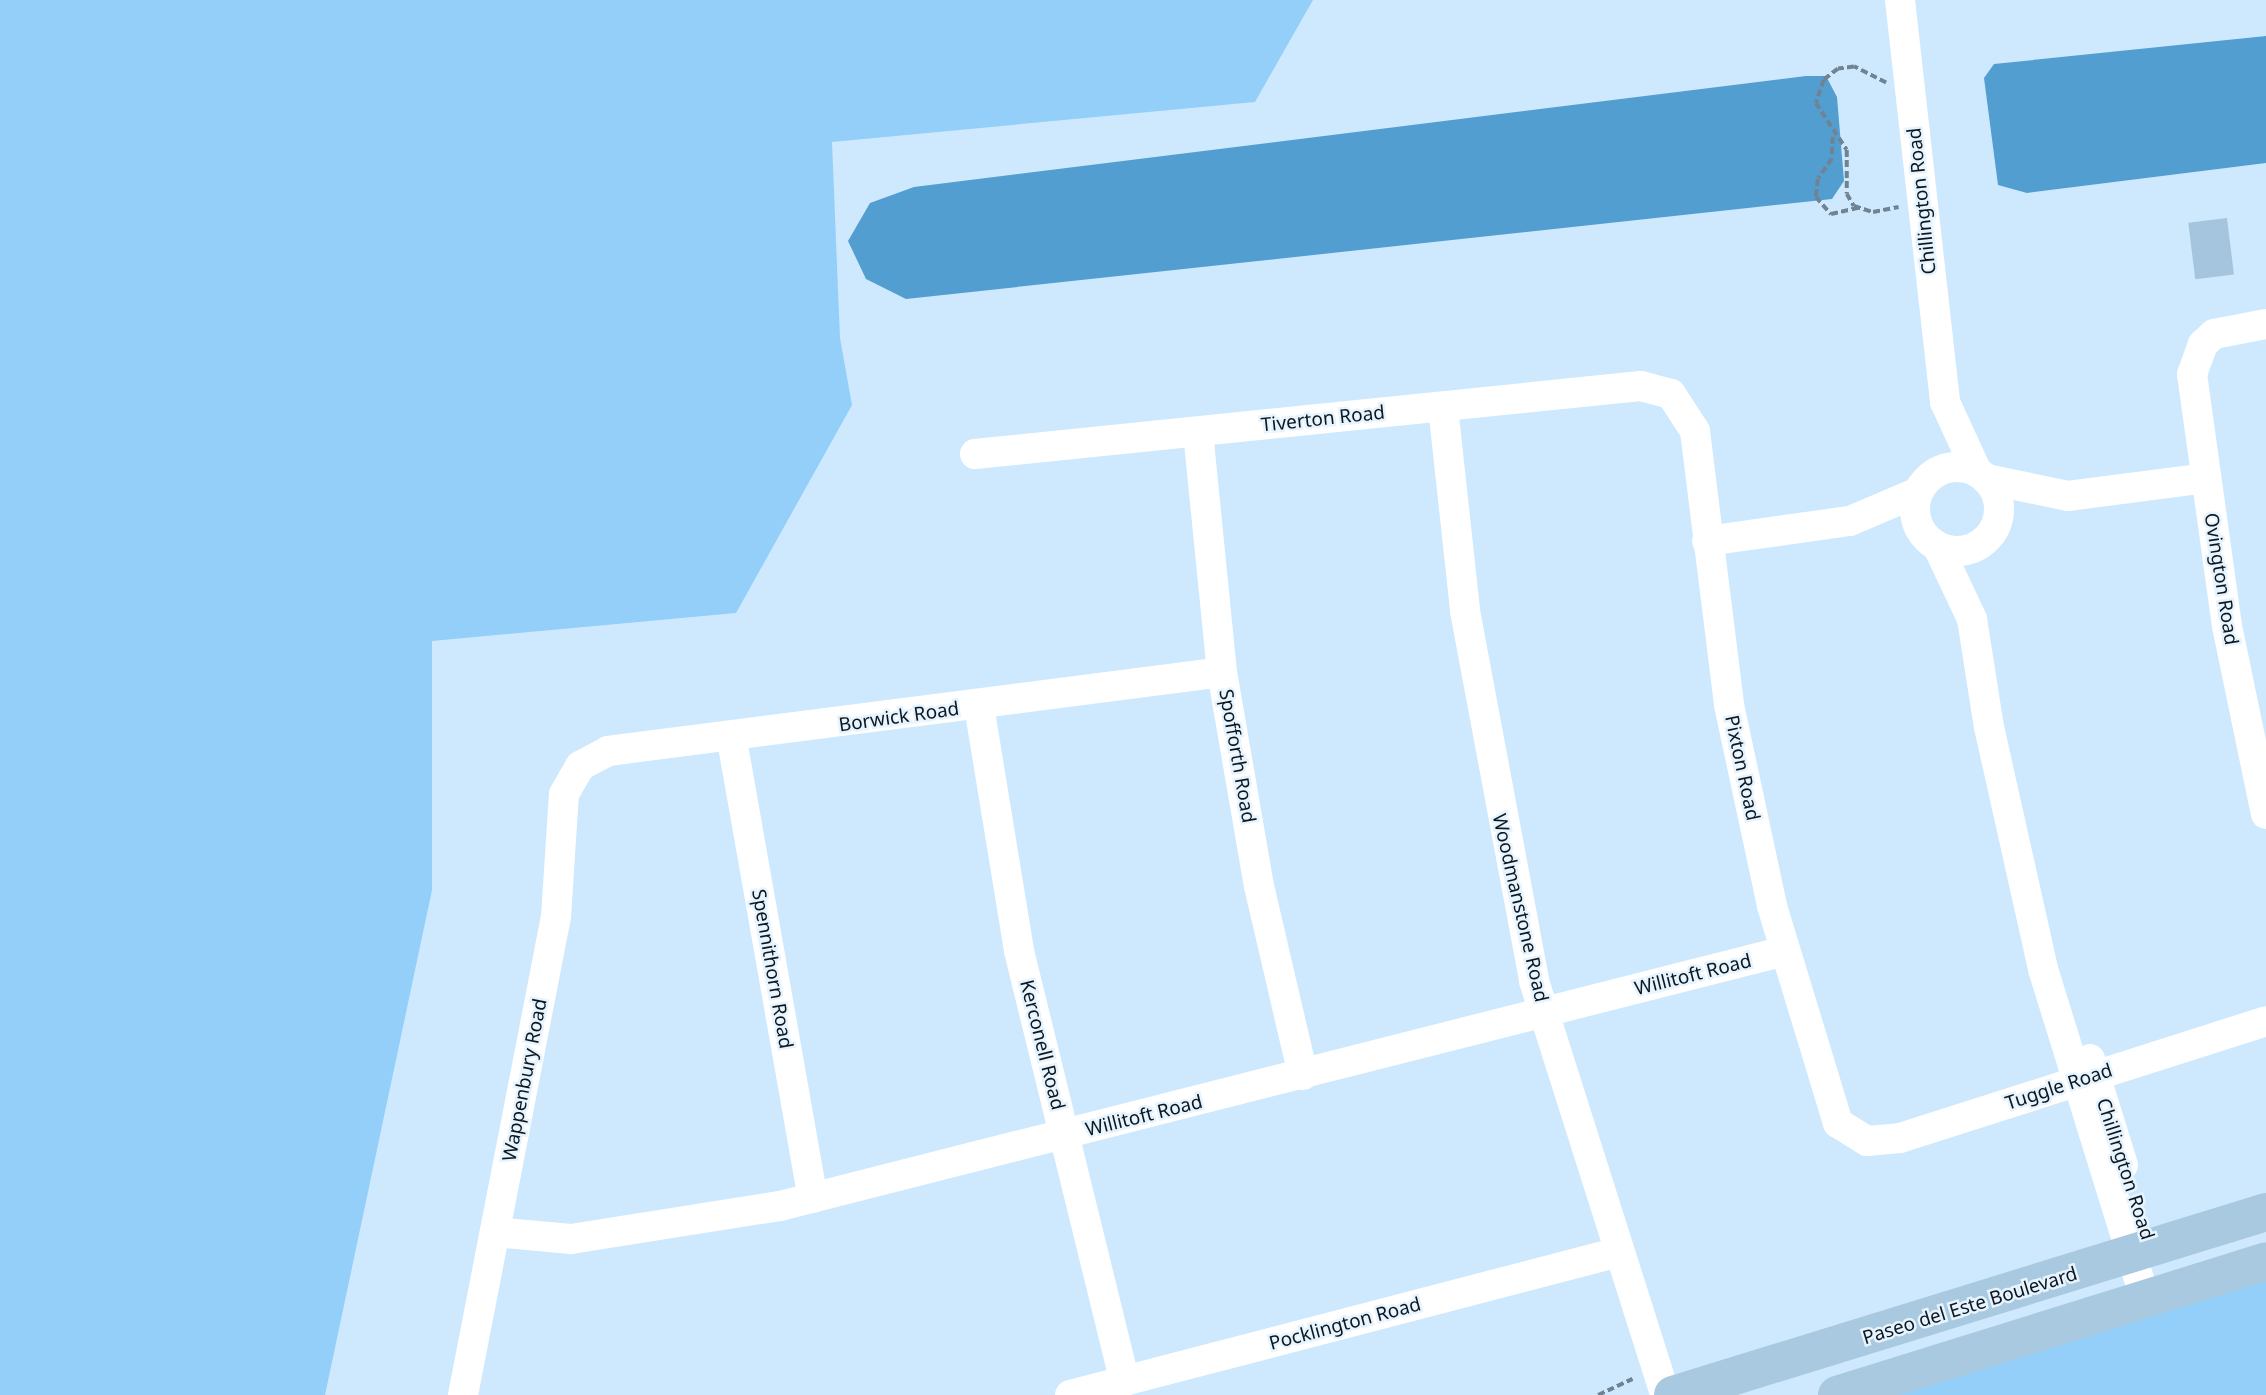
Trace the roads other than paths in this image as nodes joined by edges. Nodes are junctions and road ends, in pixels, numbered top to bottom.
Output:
1 (1900, 0) edge
2 (2266, 324) edge
3 (1671, 394) joint
4 (1945, 402) junction
5 (1443, 407) junction
6 (1198, 432) junction
7 (975, 454) dead end
8 (1981, 476) junction
9 (2206, 478) junction
10 (1924, 484) junction
11 (2068, 496) junction
12 (1850, 521) junction
13 (1988, 535) junction
14 (1930, 540) junction
15 (1707, 541) junction
16 (1972, 619) junction
17 (1222, 672) junction
18 (979, 706) junction
19 (732, 740) junction
20 (2260, 761) edge
21 (580, 766) joint
22 (2266, 814) edge
23 (1785, 951) junction
24 (1544, 1013) junction
25 (2266, 1021) edge
26 (1303, 1075) junction
27 (2085, 1079) junction
28 (1851, 1134) joint
29 (1065, 1136) junction
30 (813, 1198) junction
31 (2266, 1212) edge
32 (495, 1232) junction
33 (1619, 1252) junction
34 (2141, 1253) junction
35 (2266, 1261) edge
36 (2155, 1296) junction
37 (1125, 1381) junction
38 (463, 1395) edge
39 (1070, 1395) edge
40 (1665, 1395) edge
41 (1674, 1395) edge
42 (1836, 1395) edge

1 - 4 street, Chillington Road
2 - 9 street, Ovington Road
3 - 5 street, Tiverton Road
3 - 15 street, Pixton Road
4 - 8 street, Chillington Road
4 - 10 street, Chillington Road
5 - 6 street, Tiverton Road
5 - 24 street, Woodmanstone Road
6 - 7 street, Tiverton Road
6 - 17 street, Spofforth Road
8 - 10 street
8 - 11 street
8 - 13 street
9 - 11 street
9 - 20 street, Ovington Road
10 - 12 street
10 - 14 street
11 - 13 street
12 - 14 street
12 - 15 street
13 - 14 street
13 - 16 street, Chillington Road
14 - 16 street, Chillington Road
15 - 23 street, Pixton Road
16 - 27 street, Chillington Road
17 - 18 street, Borwick Road
17 - 26 street, Spofforth Road
18 - 19 street, Borwick Road
18 - 29 street, Kerconell Road
19 - 21 street, Borwick Road
19 - 30 street, Spennithorn Road
20 - 22 street, Ovington Road
21 - 32 street, Wappenbury Road
23 - 24 street, Willitoft Road
23 - 28 street, Pixton Road
24 - 26 street, Willitoft Road
24 - 33 street, Woodmanstone Road
25 - 27 street, Tuggle Road
26 - 29 street, Willitoft Road
27 - 28 street, Tuggle Road
27 - 34 street, Chillington Road
29 - 30 street, Willitoft Road
29 - 37 street, Kerconell Road
30 - 32 street, Willitoft Road
31 - 34 main road, Paseo del Este Boulevard
32 - 38 street, Wappenbury Road
33 - 37 street, Pocklington Road
33 - 40 street, Woodmanstone Road
34 - 36 street, Chillington Road
34 - 41 main road, Paseo del Este Boulevard
35 - 36 main road
36 - 42 main road
37 - 39 street, Pocklington Road

